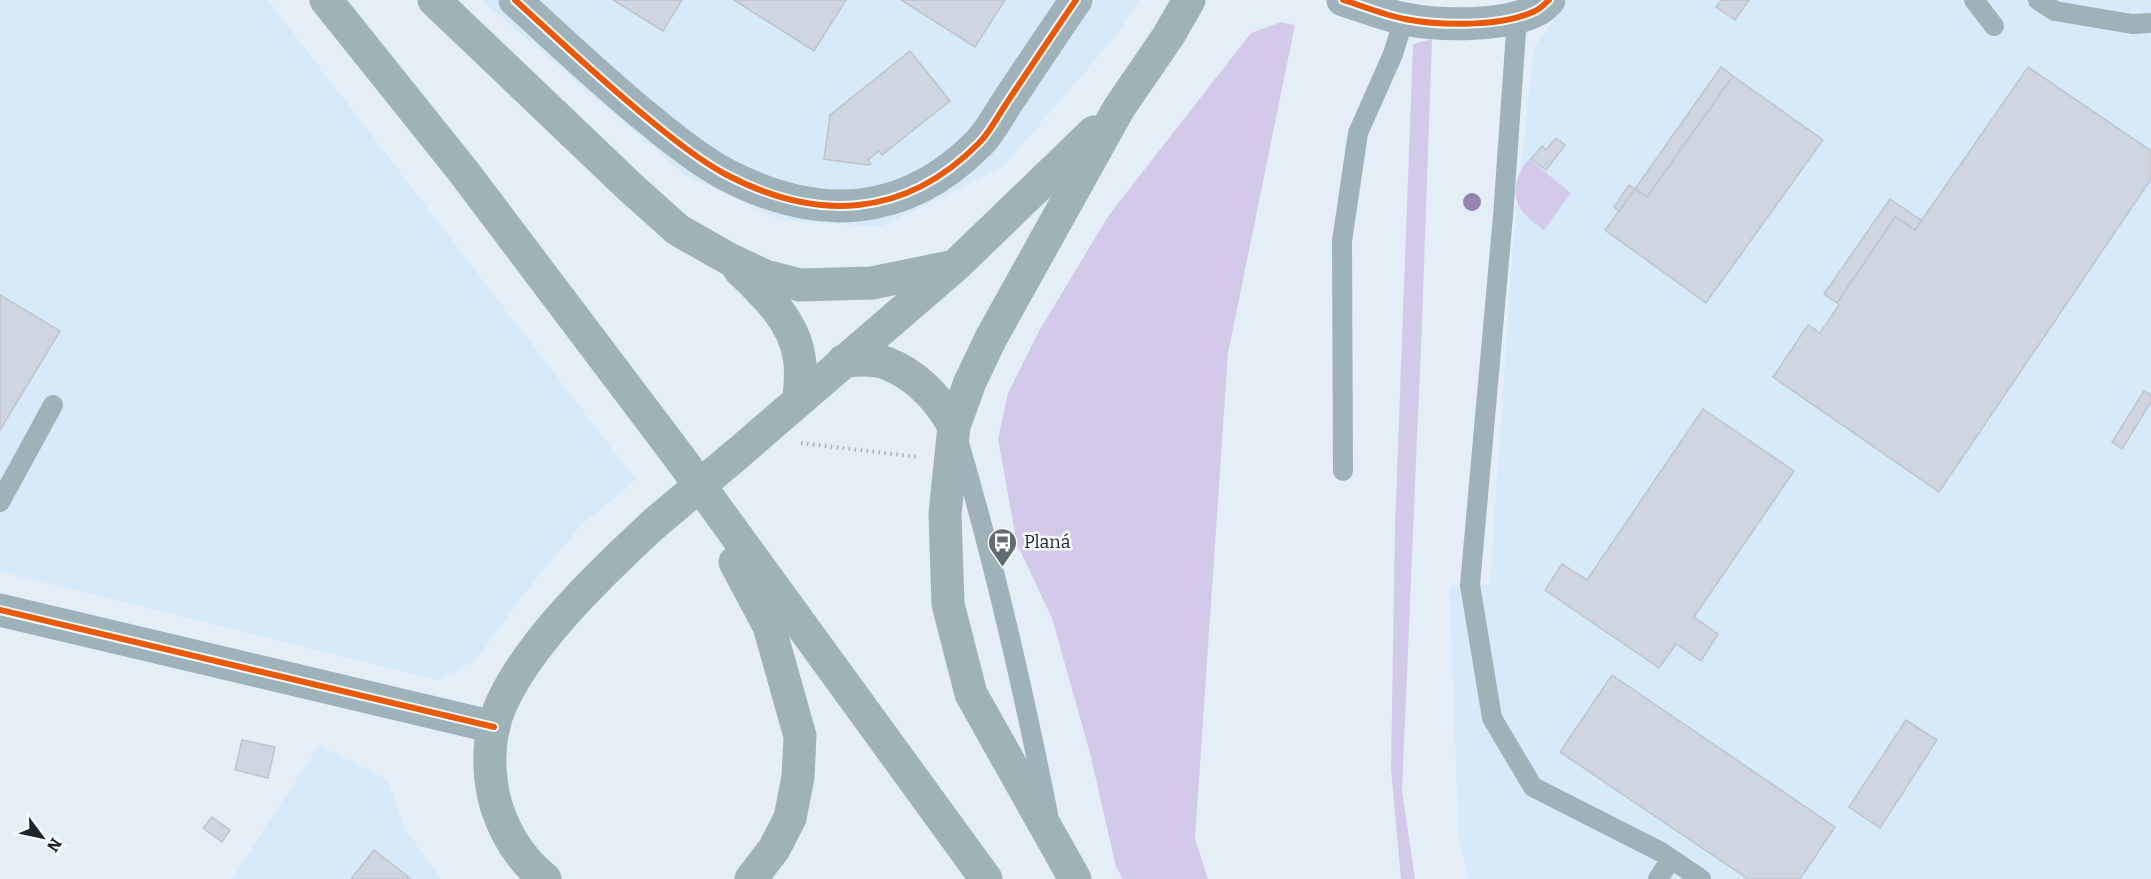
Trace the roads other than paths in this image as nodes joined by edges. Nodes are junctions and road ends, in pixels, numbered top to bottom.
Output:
1 (326, 0) edge
2 (434, 0) edge
3 (515, 0) edge
4 (1076, 0) edge
5 (1189, 0) edge
6 (1342, 0) edge
7 (1549, 0) edge
8 (1974, 0) edge
9 (2038, 0) edge
10 (1516, 18) junction
11 (1404, 19) junction
12 (2151, 23) edge
13 (1994, 26) dead end
14 (1119, 108) junction
15 (731, 260) junction
16 (955, 266) junction
17 (843, 361) junction
18 (799, 399) junction
19 (53, 405) dead end
20 (954, 426) junction
21 (679, 457) junction
22 (1343, 471) dead end
23 (0, 502) edge
24 (0, 610) edge
25 (494, 727) junction
26 (1054, 840) junction
27 (1671, 859) junction
28 (545, 879) edge
29 (751, 879) edge
30 (986, 879) edge
31 (1075, 879) edge
32 (1658, 879) edge
33 (1701, 879) edge

1 - 21 main road
2 - 15 main road
3 - 4 street
5 - 14 main road
6 - 11 street
7 - 10 street
8 - 13 lane
9 - 12 lane
10 - 11 street
10 - 27 lane
11 - 22 lane
14 - 16 main road
14 - 20 main road
15 - 16 main road
15 - 18 main road
16 - 17 main road
17 - 18 main road
17 - 20 main road
18 - 25 main road, bridge
19 - 23 lane
20 - 26 lane
20 - 26 main road
21 - 29 main road
21 - 30 main road
24 - 25 street
25 - 28 main road
26 - 31 main road
27 - 32 lane
27 - 33 lane

